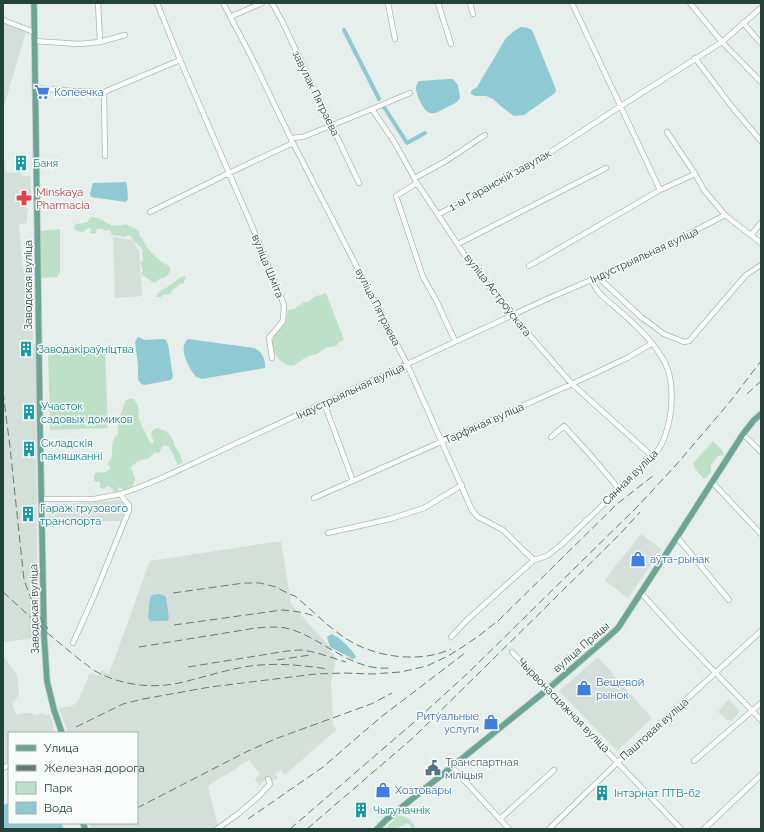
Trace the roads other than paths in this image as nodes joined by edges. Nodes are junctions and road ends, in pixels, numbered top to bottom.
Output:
1 (34, 3) edge
2 (98, 3) edge
3 (157, 3) edge
4 (223, 3) edge
5 (262, 3) edge
6 (272, 3) edge
7 (388, 3) edge
8 (438, 3) edge
9 (470, 3) edge
10 (572, 3) edge
11 (690, 3) edge
12 (761, 8) edge
13 (473, 14) dead end
14 (230, 17) junction
15 (3, 20) edge
16 (743, 23) junction
17 (34, 32) junction
18 (125, 35) dead end
19 (395, 39) dead end
20 (34, 41) junction
21 (100, 42) junction
22 (722, 42) junction
23 (761, 43) edge
24 (451, 44) dead end
25 (696, 58) junction
26 (180, 60) junction
27 (761, 82) edge
28 (35, 88) junction
29 (104, 92) junction
30 (410, 93) dead end
31 (621, 106) junction
32 (372, 109) junction
33 (331, 125) junction
34 (667, 132) dead end
35 (486, 135) dead end
36 (291, 138) junction
37 (761, 141) edge
38 (293, 144) junction
39 (105, 156) dead end
40 (606, 168) dead end
41 (229, 174) junction
42 (694, 174) junction
43 (416, 181) junction
44 (359, 183) dead end
45 (660, 190) junction
46 (150, 212) dead end
47 (439, 214) junction
48 (725, 215) junction
49 (761, 223) edge
50 (751, 235) junction
51 (761, 243) edge
52 (458, 244) junction
53 (761, 265) edge
54 (529, 266) dead end
55 (598, 277) junction
56 (591, 280) junction
57 (512, 315) junction
58 (455, 342) junction
59 (652, 344) junction
60 (272, 358) dead end
61 (407, 364) junction
62 (572, 384) junction
63 (324, 403) junction
64 (761, 414) edge
65 (743, 434) junction
66 (551, 437) dead end
67 (442, 442) junction
68 (761, 452) edge
69 (652, 457) junction
70 (353, 481) junction
71 (712, 482) junction
72 (462, 485) junction
73 (619, 489) junction
74 (121, 494) junction
75 (41, 498) junction
76 (314, 498) dead end
77 (328, 533) dead end
78 (761, 534) edge
79 (677, 538) junction
80 (534, 560) junction
81 (642, 593) junction
82 (729, 600) dead end
83 (761, 631) edge
84 (451, 637) dead end
85 (73, 643) dead end
86 (512, 652) dead end
87 (716, 673) junction
88 (548, 689) junction
89 (761, 703) edge
90 (752, 710) junction
91 (761, 720) edge
92 (62, 732) edge
93 (694, 761) dead end
94 (618, 762) junction
95 (452, 767) junction
96 (554, 770) dead end
97 (761, 775) edge
98 (268, 778) dead end
99 (500, 819) junction
100 (217, 829) edge
101 (377, 829) edge
102 (509, 829) edge
103 (549, 829) edge
104 (681, 829) edge
105 (704, 829) edge

1 - 17 main road, Заводская вуліца
2 - 21 street
3 - 26 street, вуліца Шміта
4 - 14 street, вуліца Пятраева
5 - 14 street
6 - 33 street, завулак Пятраева
7 - 19 street
8 - 24 street
9 - 13 street
10 - 31 street
11 - 22 street
12 - 16 street, 1-ы Гаранскій завулак
14 - 36 street, вуліца Пятраева
15 - 17 street
16 - 22 street, 1-ы Гаранскій завулак
16 - 23 street
17 - 20 main road, Заводская вуліца
18 - 21 street
20 - 21 street
20 - 28 main road, Заводская вуліца
22 - 25 street, 1-ы Гаранскій завулак
22 - 27 street
25 - 31 street, 1-ы Гаранскій завулак
25 - 37 street
26 - 29 street
26 - 41 street, вуліца Шміта
28 - 29 street
28 - 75 main road, Заводская вуліца
29 - 39 street
30 - 32 street
31 - 45 street
31 - 47 street, 1-ы Гаранскій завулак
32 - 33 street
32 - 43 street, вуліца Астроўскага
33 - 36 street
33 - 44 street, завулак Пятраева
34 - 42 street
35 - 43 street
36 - 38 street, вуліца Пятраева
38 - 41 street
38 - 61 street, вуліца Пятраева
40 - 52 street
41 - 46 street
41 - 60 street, вуліца Шміта
42 - 45 street
42 - 48 street
43 - 47 street, вуліца Астроўскага
43 - 58 street
45 - 54 street
47 - 52 street, вуліца Астроўскага
48 - 50 street
48 - 55 street, Індустрыяльная вуліца
49 - 50 street
50 - 51 street
52 - 57 street, вуліца Астроўскага
53 - 55 street
55 - 56 street, Індустрыяльная вуліца
56 - 57 street, Індустрыяльная вуліца
56 - 59 street, Сянная вуліца
57 - 58 street, Індустрыяльная вуліца
57 - 62 street, вуліца Астроўскага
58 - 61 street, Індустрыяльная вуліца
59 - 62 street, Тарфяная вуліца
59 - 69 street, Сянная вуліца
61 - 63 street, Індустрыяльная вуліца
61 - 67 street, вуліца Пятраева
62 - 67 street, Тарфяная вуліца
62 - 69 street, вуліца Астроўскага
63 - 70 street
63 - 74 street, Індустрыяльная вуліца
64 - 65 main road, вуліца Працы
65 - 68 street
65 - 71 main road, вуліца Працы
66 - 73 street
67 - 70 street, Тарфяная вуліца
67 - 72 street, вуліца Пятраева
69 - 73 street, Сянная вуліца
70 - 76 street, Тарфяная вуліца
71 - 78 street
71 - 79 main road, вуліца Працы
72 - 77 street
72 - 80 street, вуліца Пятраева
73 - 80 street, Сянная вуліца
74 - 75 street, Індустрыяльная вуліца
74 - 85 street
75 - 92 main road, Заводская вуліца
79 - 81 main road, вуліца Працы
79 - 82 street
80 - 84 street, Сянная вуліца
81 - 87 street
81 - 88 main road, вуліца Працы
83 - 87 street, Паштовая вуліца
86 - 88 street, Чырвонасцяжная вуліца
87 - 90 street
87 - 94 street, Паштовая вуліца
88 - 94 street, Чырвонасцяжная вуліца
88 - 95 main road, вуліца Працы
89 - 90 street
90 - 91 street
90 - 93 street
94 - 103 street, Паштовая вуліца
94 - 104 street, Чырвонасцяжная вуліца
95 - 99 street
95 - 101 main road, вуліца Працы
96 - 99 street
97 - 105 street
98 - 100 street
99 - 102 street

